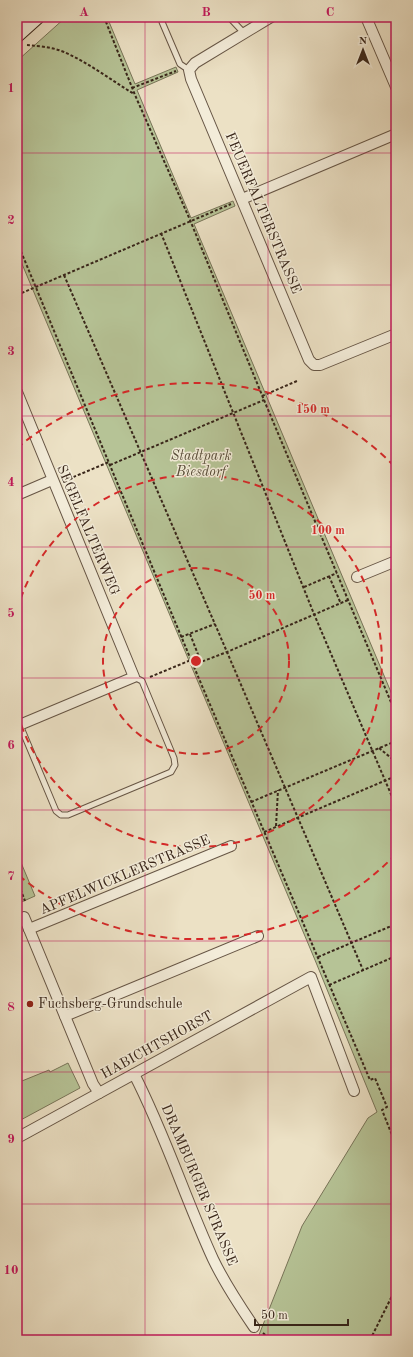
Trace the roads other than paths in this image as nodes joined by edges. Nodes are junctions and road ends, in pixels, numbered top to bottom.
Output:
1 (37, 17) edge
2 (163, 17) edge
3 (230, 17) edge
4 (271, 17) edge
5 (366, 17) edge
6 (244, 33) junction
7 (22, 40) edge
8 (189, 70) junction
9 (396, 87) edge
10 (396, 134) edge
11 (242, 199) junction
12 (396, 334) edge
13 (17, 392) edge
14 (53, 482) junction
15 (17, 494) edge
16 (396, 561) edge
17 (357, 577) dead end
18 (138, 679) junction
19 (19, 725) edge
20 (230, 846) dead end
21 (24, 917) dead end
22 (29, 929) junction
23 (258, 936) dead end
24 (65, 1016) junction
25 (134, 1074) junction
26 (354, 1091) dead end
27 (99, 1093) junction
28 (17, 1138) edge
29 (254, 1327) dead end

1 - 7 street
2 - 8 lane
3 - 6 lane
4 - 6 street
5 - 9 street
6 - 8 street
8 - 11 street, FEUERFALTERSTRASSE
10 - 11 street
11 - 12 street, FEUERFALTERSTRASSE
13 - 14 street, SEGELFALTERWEG
14 - 15 street
14 - 18 street, SEGELFALTERWEG
16 - 17 street
18 - 19 street
18 - 19 lane
20 - 22 street, APFELWICKLERSTRASSE
21 - 22 street, APFELWICKLERSTRASSE
22 - 24 street, APFELWICKLERSTRASSE
23 - 24 street
24 - 27 street, APFELWICKLERSTRASSE
25 - 26 street, HABICHTSHORST
25 - 27 street, HABICHTSHORST
25 - 29 street, DRAMBURGER STRASSE
27 - 28 street, HABICHTSHORST

